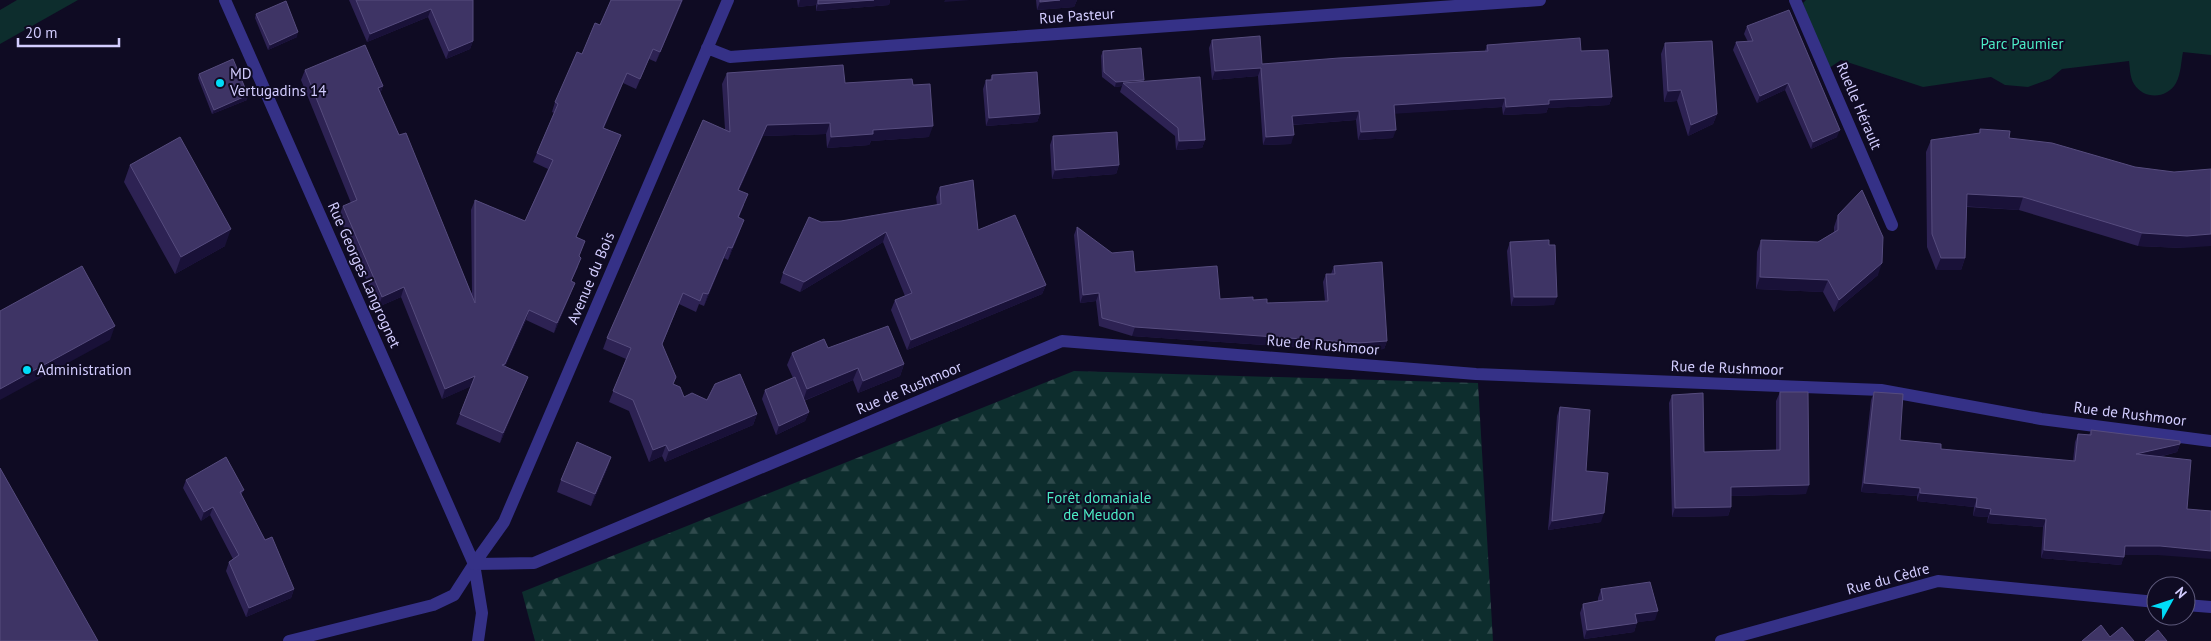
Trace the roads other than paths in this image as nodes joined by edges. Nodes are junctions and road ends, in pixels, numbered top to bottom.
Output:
1 (225, 0) edge
2 (728, 0) edge
3 (1540, 0) edge
4 (1796, 0) edge
5 (707, 48) junction
6 (1892, 225) dead end
7 (2211, 441) edge
8 (474, 564) junction
9 (2146, 601) edge
10 (2196, 606) edge
11 (2211, 607) edge
12 (289, 641) edge
13 (478, 641) edge
14 (1721, 641) edge

1 - 8 street, Rue Georges Langrognet
2 - 5 street, Avenue du Bois
3 - 5 street, Rue Pasteur
4 - 6 street, Ruelle Hérault
5 - 8 street, Avenue du Bois
7 - 8 street, Rue de Rushmoor
8 - 12 street, Avenue du Bois
8 - 13 street, Rue Georges Langrognet
9 - 14 street, Rue du Cèdre
10 - 11 street

